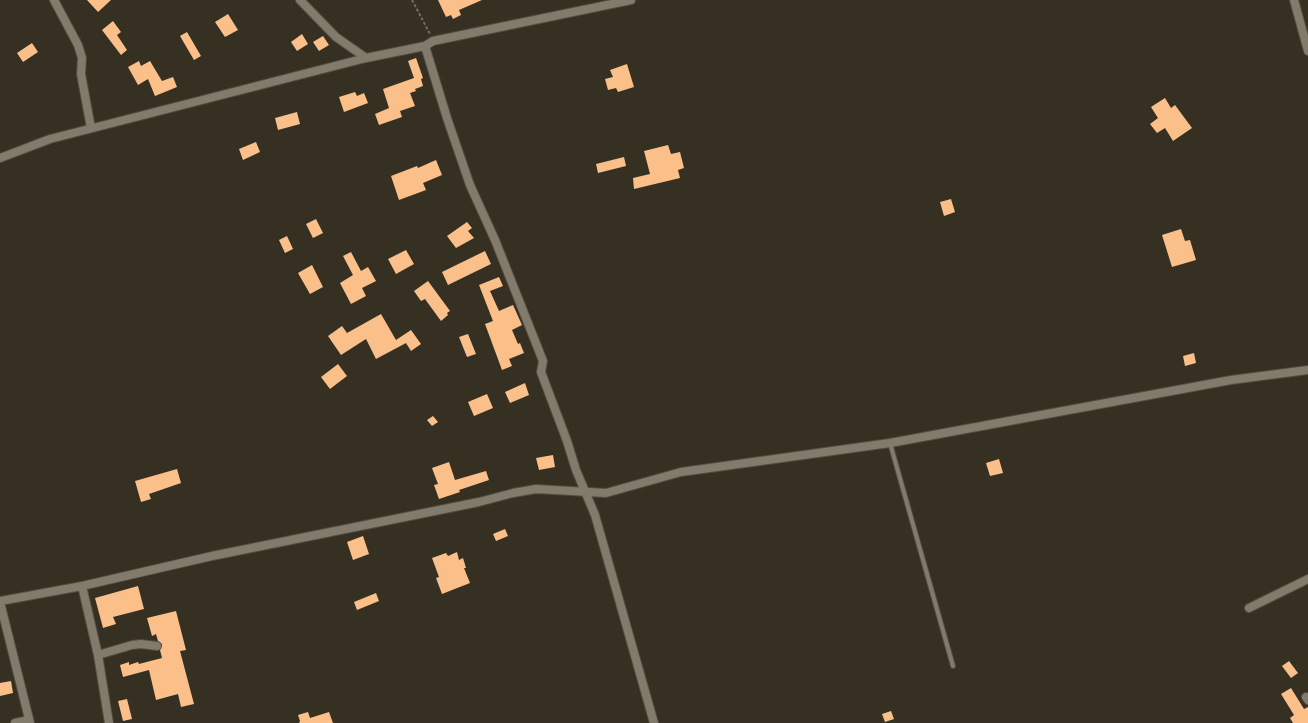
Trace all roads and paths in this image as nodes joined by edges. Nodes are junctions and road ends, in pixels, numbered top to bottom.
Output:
1 (54, 0) edge
2 (300, 0) edge
3 (412, 0) edge
4 (631, 0) edge
5 (1294, 0) edge
6 (433, 41) junction
7 (425, 46) junction
8 (1308, 51) edge
9 (366, 58) junction
10 (91, 128) junction
11 (0, 158) edge
12 (1308, 370) edge
13 (890, 443) junction
14 (585, 492) junction
15 (1308, 579) edge
16 (82, 586) junction
17 (0, 602) edge
18 (1249, 608) dead end
19 (157, 646) dead end
20 (98, 655) junction
21 (953, 666) dead end
22 (29, 721) edge
23 (14, 723) edge
24 (109, 723) edge
25 (654, 723) edge

1 - 10 street
2 - 9 street
3 - 6 path
4 - 6 street
5 - 8 street
6 - 7 street
7 - 9 street
7 - 14 street
9 - 10 street
10 - 11 street
12 - 13 street
13 - 14 street
13 - 21 lane
14 - 16 street
14 - 25 street
15 - 18 street
16 - 17 street
16 - 20 street
17 - 22 street
19 - 20 street
20 - 24 street
22 - 23 street

